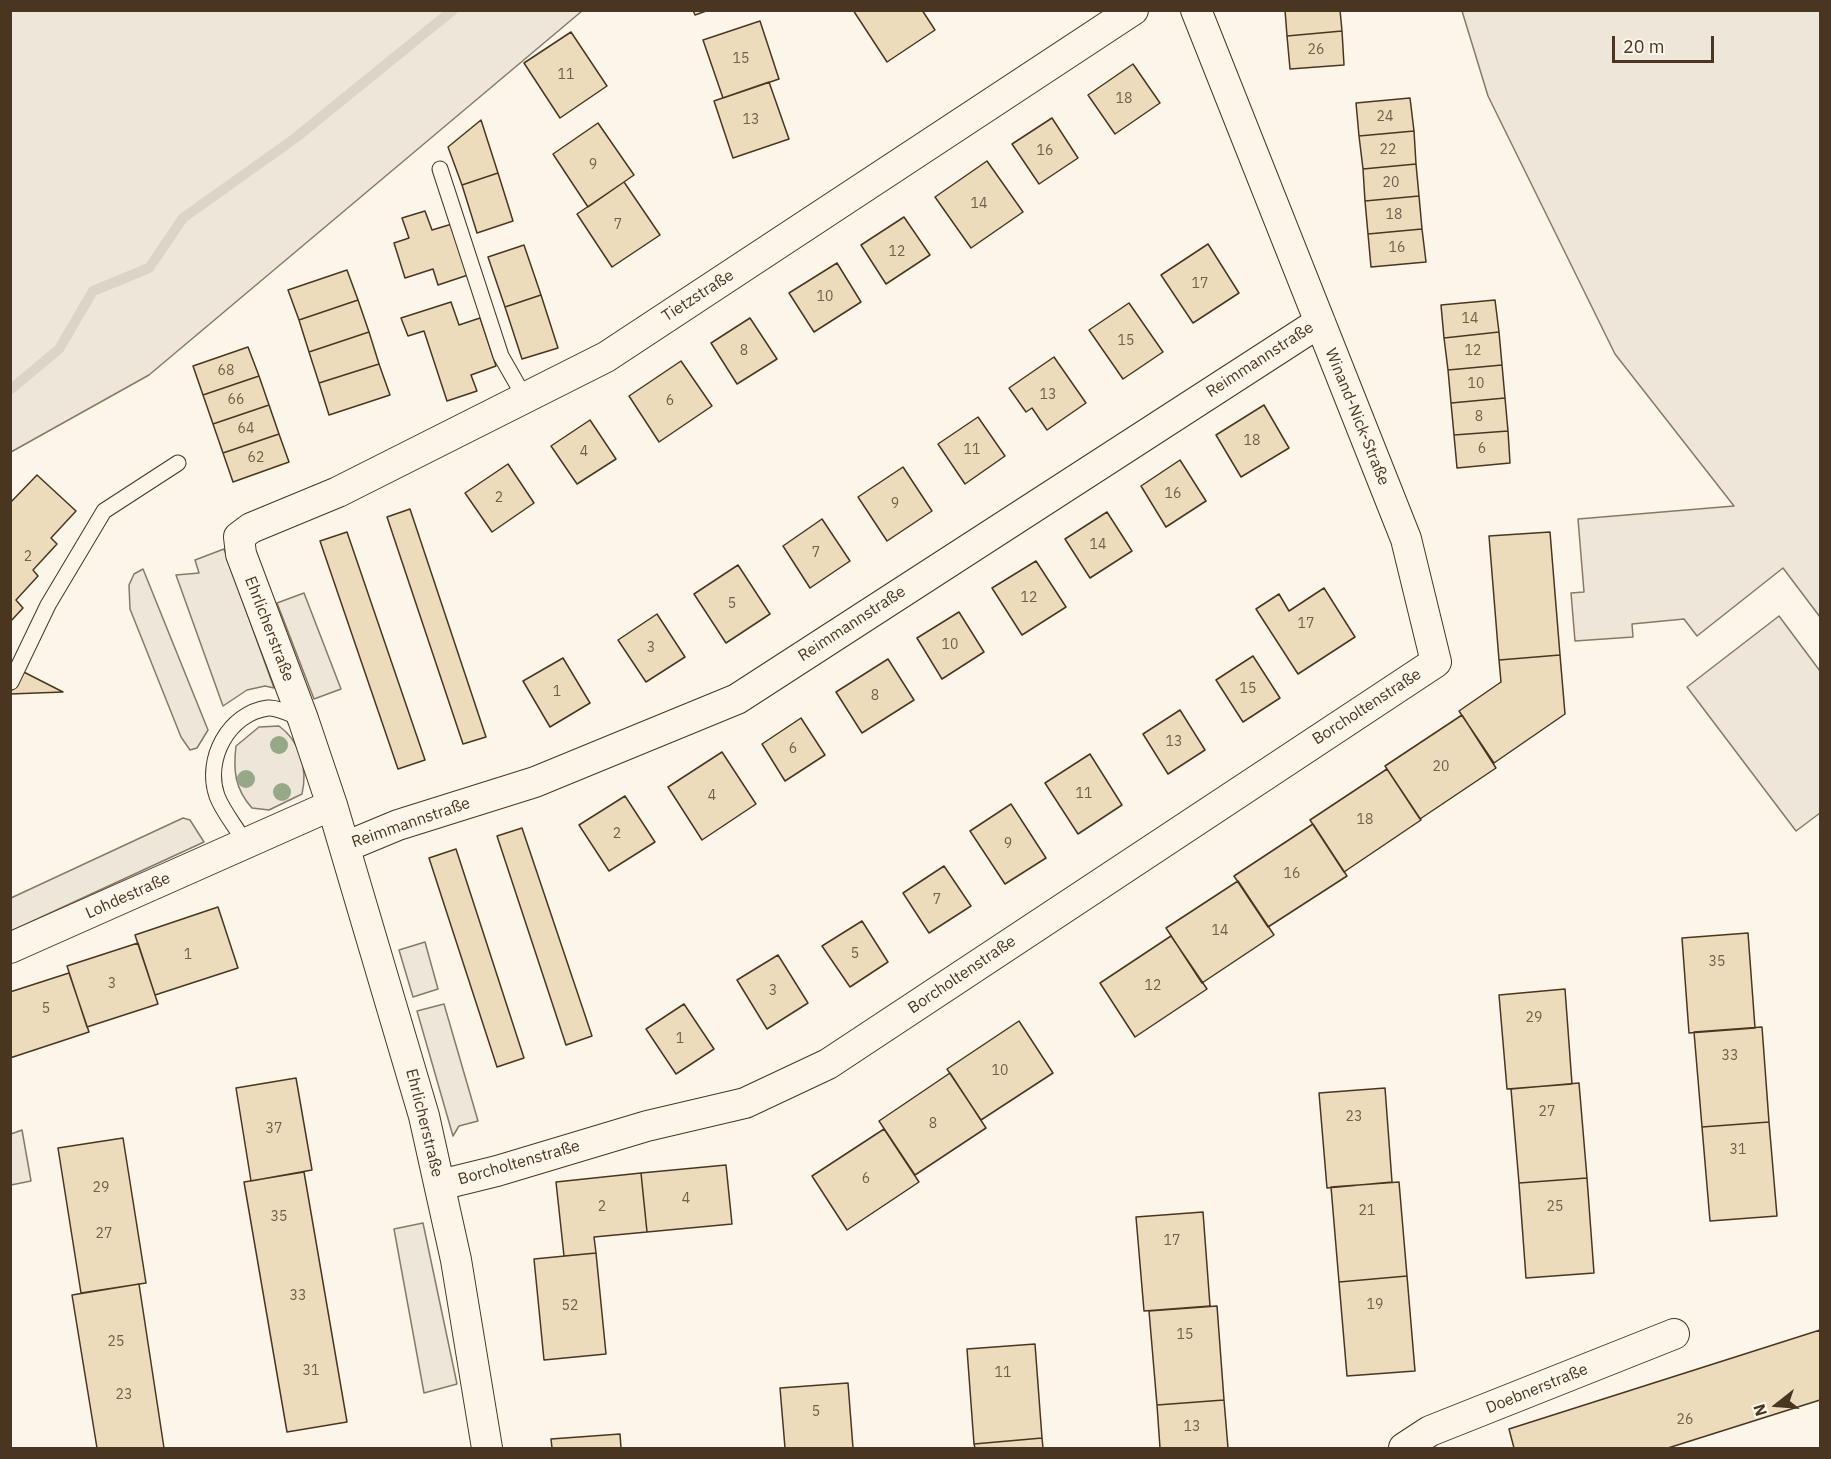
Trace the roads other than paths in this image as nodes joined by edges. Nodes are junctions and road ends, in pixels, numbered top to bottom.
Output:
1 (1133, 10) edge
2 (1196, 10) edge
3 (440, 169) dead end
4 (1320, 322) junction
5 (525, 398) junction
6 (178, 463) dead end
7 (239, 537) joint
8 (1436, 662) joint
9 (11, 682) edge
10 (303, 719) junction
11 (332, 805) junction
12 (245, 843) junction
13 (345, 847) junction
14 (10, 948) edge
15 (440, 1185) junction
16 (1674, 1334) dead end
17 (487, 1449) edge
18 (1404, 1449) edge

1 - 5 street, Tietzstraße
2 - 4 street, Winand-Nick-Straße
3 - 5 lane
4 - 8 street, Winand-Nick-Straße
4 - 13 street, Reimmannstraße
5 - 7 street, Tietzstraße
6 - 9 lane
7 - 10 street, Ehrlicherstraße
8 - 15 street, Borcholtenstraße
10 - 11 street, Ehrlicherstraße
10 - 12 lane
11 - 12 street
11 - 13 street, Ehrlicherstraße
12 - 14 street, Lohdestraße
13 - 15 street, Ehrlicherstraße
15 - 17 street, Ehrlicherstraße
16 - 18 street, Doebnerstraße

